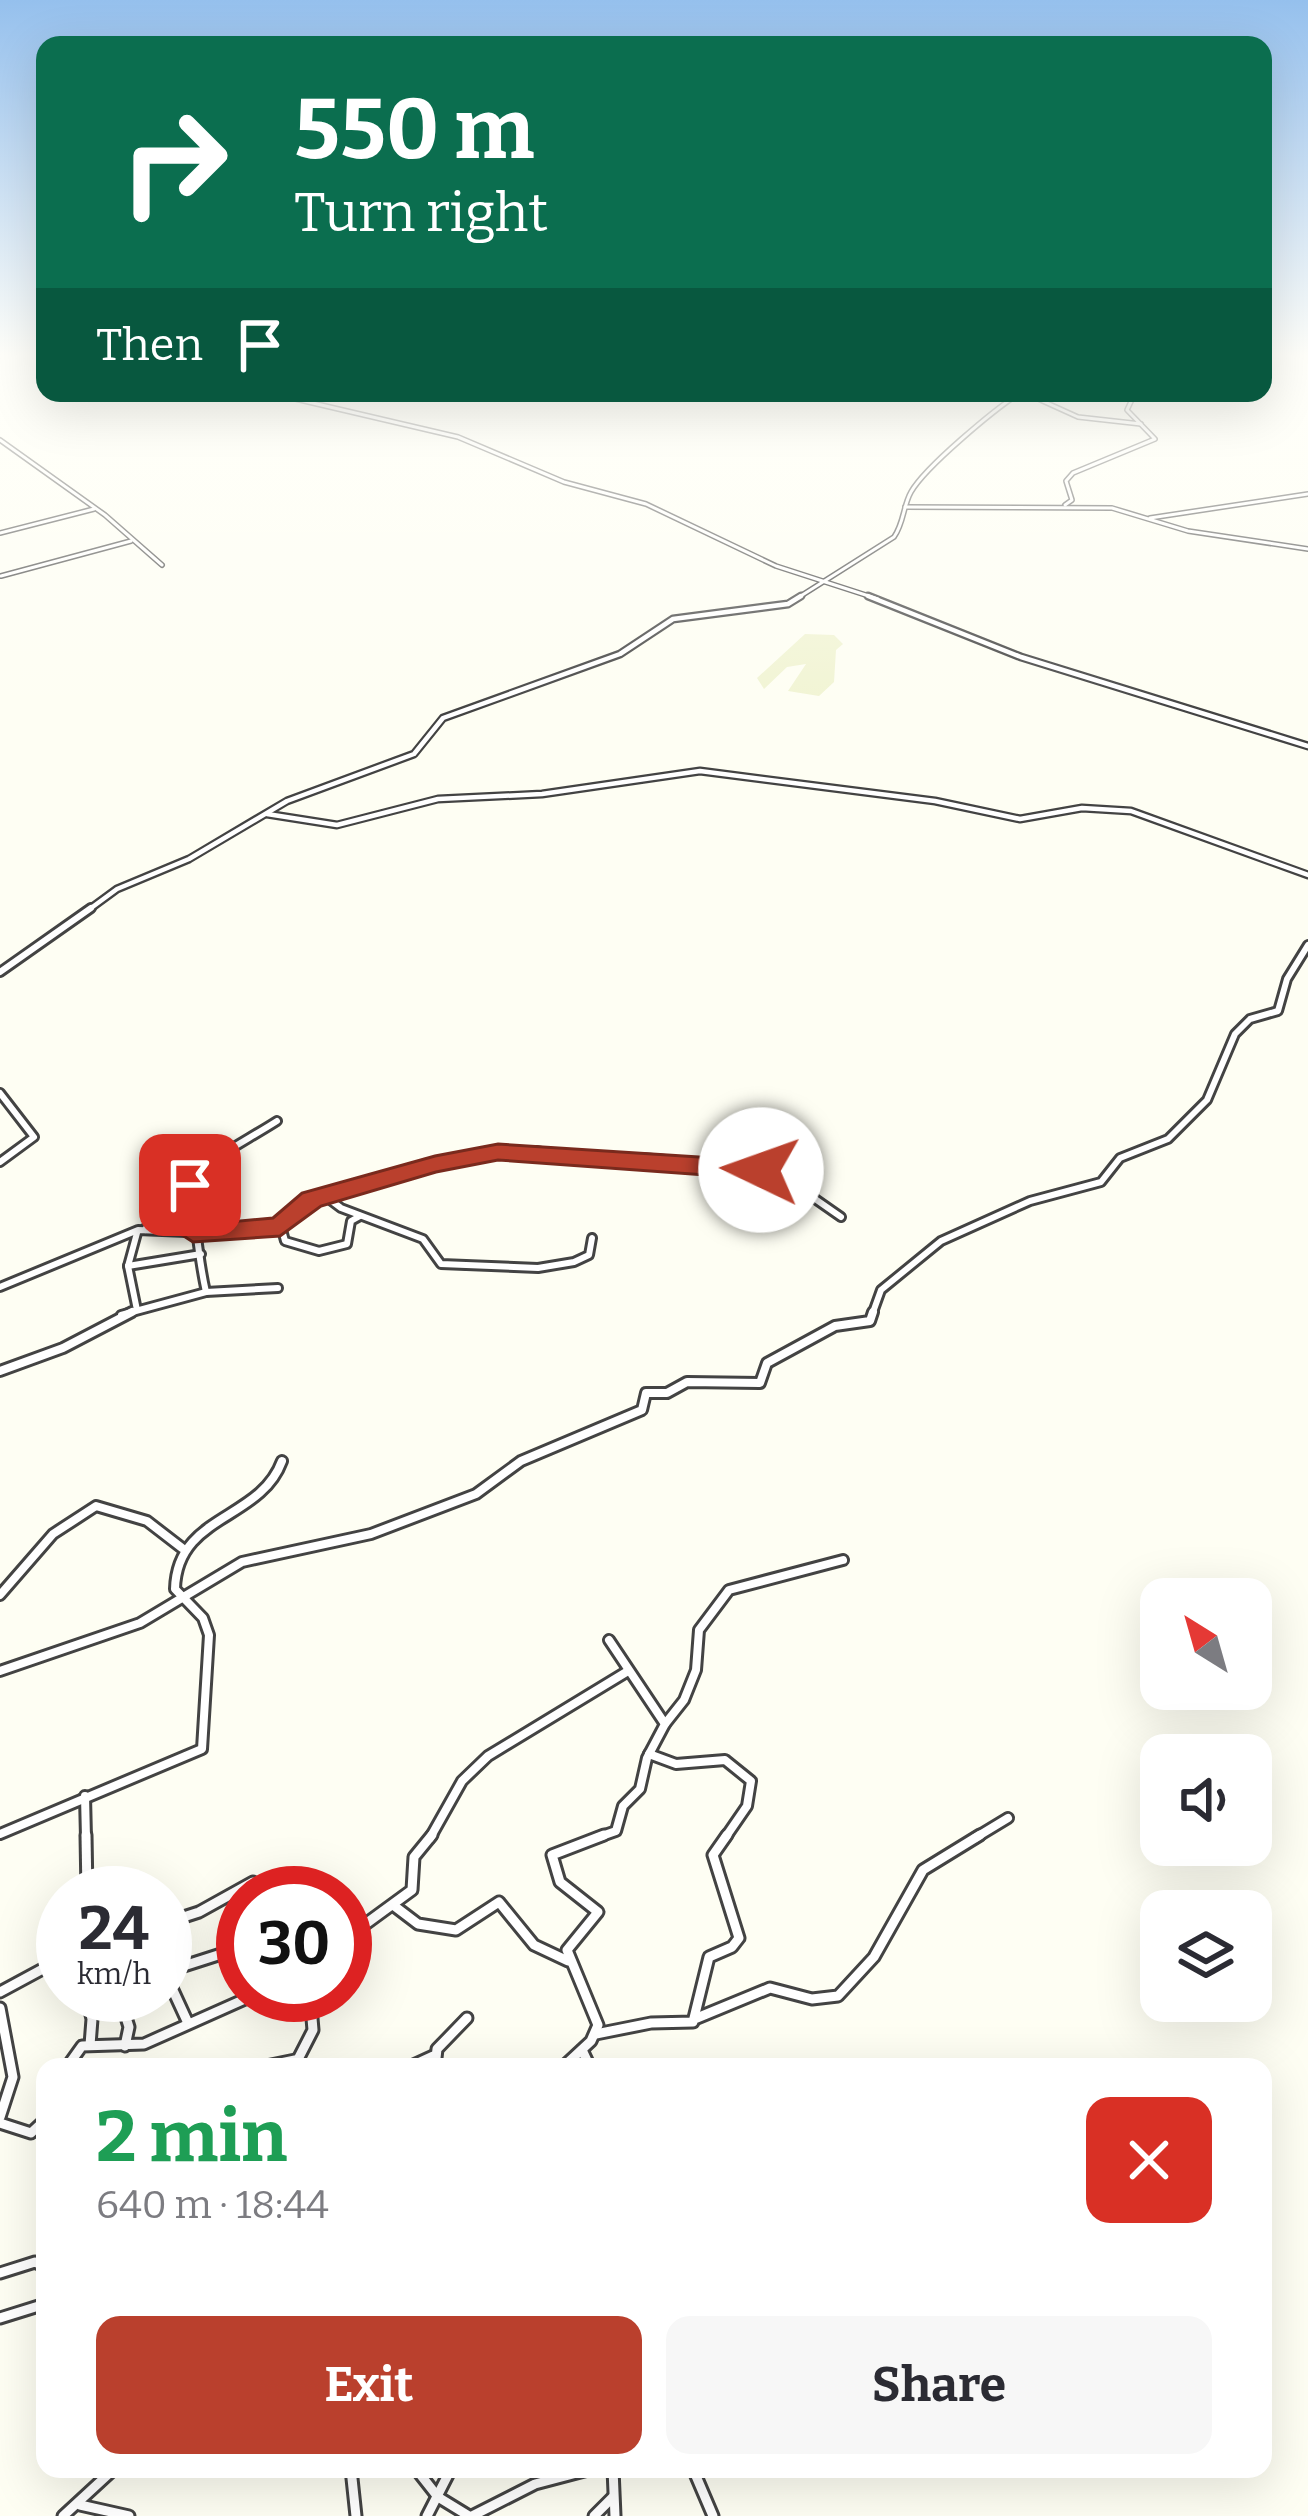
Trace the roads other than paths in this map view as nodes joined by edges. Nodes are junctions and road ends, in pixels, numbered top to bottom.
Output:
1 (48, 474) edge
2 (546, 474) edge
3 (932, 474) edge
4 (1072, 474) edge
5 (1308, 494) edge
6 (905, 507) junction
7 (94, 508) junction
8 (1056, 508) junction
9 (1146, 518) junction
10 (0, 533) edge
11 (132, 540) junction
12 (1308, 549) edge
13 (162, 565) dead end
14 (1, 576) edge
15 (824, 581) junction
16 (1308, 746) edge
17 (263, 814) junction
18 (1308, 875) edge
19 (1308, 945) edge
20 (0, 973) edge
21 (0, 1093) edge
22 (278, 1121) dead end
23 (0, 1162) edge
24 (188, 1179) junction
25 (326, 1196) junction
26 (362, 1216) junction
27 (841, 1217) dead end
28 (281, 1226) junction
29 (141, 1230) junction
30 (193, 1233) junction
31 (592, 1238) dead end
32 (201, 1254) junction
33 (128, 1266) junction
34 (0, 1287) edge
35 (278, 1288) dead end
36 (206, 1292) junction
37 (136, 1310) junction
38 (0, 1371) edge
39 (282, 1461) dead end
40 (183, 1549) junction
41 (843, 1560) dead end
42 (0, 1595) edge
43 (180, 1599) junction
44 (609, 1640) dead end
45 (629, 1670) junction
46 (0, 1671) edge
47 (665, 1724) junction
48 (653, 1758) junction
49 (85, 1796) junction
50 (1008, 1818) dead end
51 (0, 1834) edge
52 (86, 1866) edge
53 (393, 1905) junction
54 (372, 1920) edge
55 (568, 1956) junction
56 (36, 1973) edge
57 (0, 1992) edge
58 (0, 2008) edge
59 (216, 2011) edge
60 (467, 2018) dead end
61 (697, 2018) junction
62 (91, 2022) edge
63 (127, 2022) edge
64 (312, 2022) edge
65 (188, 2023) joint
66 (596, 2033) junction
67 (89, 2045) junction
68 (125, 2046) junction
69 (582, 2050) junction
70 (72, 2058) edge
71 (299, 2058) edge
72 (436, 2058) edge
73 (573, 2058) edge
74 (586, 2058) edge
75 (0, 2120) edge
76 (36, 2129) edge
77 (36, 2262) edge
78 (0, 2273) edge
79 (36, 2307) edge
80 (0, 2318) edge
81 (105, 2478) edge
82 (352, 2478) edge
83 (420, 2478) edge
84 (447, 2478) edge
85 (558, 2478) edge
86 (613, 2478) edge
87 (697, 2478) edge
88 (613, 2497) junction
89 (79, 2505) junction
90 (434, 2509) edge
91 (63, 2516) edge
92 (129, 2516) edge
93 (356, 2516) edge
94 (470, 2516) edge
95 (594, 2516) edge
96 (615, 2516) edge
97 (713, 2516) edge

1 - 7 street
2 - 15 street
3 - 6 street
4 - 8 street
5 - 9 street
6 - 8 street
6 - 15 street
7 - 10 street
7 - 11 street
8 - 9 street
9 - 12 street
11 - 13 street
11 - 14 street
15 - 16 street
15 - 17 street
17 - 18 street
17 - 20 street
19 - 43 street
21 - 23 street
22 - 24 street
24 - 29 street
24 - 30 street
25 - 26 street
25 - 27 street
25 - 28 street
26 - 28 street
26 - 31 street
28 - 30 street
29 - 30 street
29 - 33 street
29 - 34 street
30 - 32 street
32 - 33 street
32 - 36 street
33 - 37 street
35 - 36 street
36 - 37 street
37 - 38 street
39 - 40 street
40 - 42 street
40 - 43 street
41 - 47 street
43 - 46 street
43 - 49 street
44 - 45 street
45 - 47 street
45 - 53 street
47 - 48 street
48 - 55 street
48 - 61 street
49 - 51 street
49 - 52 street
50 - 61 street
53 - 54 street
53 - 55 street
55 - 66 street
56 - 57 street
58 - 75 street
59 - 65 street
60 - 72 street
61 - 66 street
62 - 67 street
63 - 68 street
64 - 71 street
65 - 68 street
66 - 69 street
67 - 68 street
67 - 70 street
69 - 73 street
69 - 74 street
75 - 76 street
77 - 78 street
79 - 80 street
81 - 89 street
82 - 93 street
83 - 90 street
84 - 90 street
85 - 94 street
86 - 88 street
87 - 97 street
88 - 95 street
88 - 96 street
89 - 91 street
89 - 92 street
90 - 94 street

